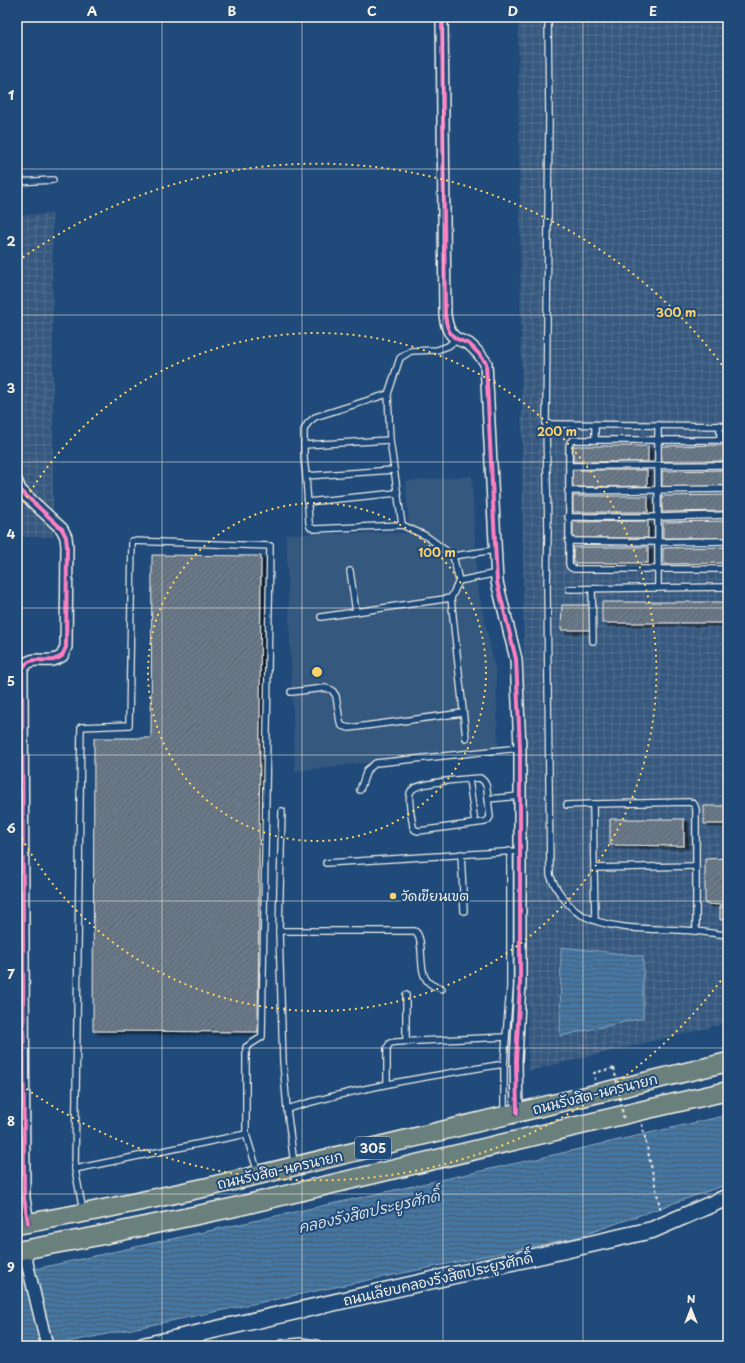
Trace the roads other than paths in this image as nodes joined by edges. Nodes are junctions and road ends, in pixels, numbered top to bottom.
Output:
1 (442, 17) edge
2 (548, 17) edge
3 (53, 180) dead end
4 (17, 182) edge
5 (457, 339) junction
6 (388, 394) junction
7 (546, 424) junction
8 (595, 425) junction
9 (658, 425) junction
10 (720, 426) junction
11 (728, 426) edge
12 (658, 439) junction
13 (390, 440) junction
14 (595, 440) junction
15 (720, 440) junction
16 (728, 440) edge
17 (304, 445) junction
18 (728, 465) edge
19 (569, 466) junction
20 (658, 466) junction
21 (394, 470) junction
22 (306, 476) junction
23 (17, 482) edge
24 (728, 489) edge
25 (658, 490) junction
26 (568, 491) junction
27 (397, 493) junction
28 (307, 502) junction
29 (728, 515) edge
30 (568, 517) junction
31 (658, 517) junction
32 (402, 525) junction
33 (728, 540) edge
34 (568, 541) junction
35 (658, 542) junction
36 (495, 550) junction
37 (453, 556) junction
38 (728, 568) edge
39 (350, 570) dead end
40 (658, 570) junction
41 (497, 573) junction
42 (459, 581) junction
43 (728, 587) edge
44 (658, 588) junction
45 (569, 589) dead end
46 (592, 589) junction
47 (451, 598) junction
48 (356, 612) junction
49 (321, 617) dead end
50 (593, 641) dead end
51 (291, 692) dead end
52 (463, 713) junction
53 (466, 738) dead end
54 (520, 748) junction
55 (469, 779) junction
56 (360, 790) dead end
57 (520, 796) junction
58 (488, 799) junction
59 (593, 804) junction
60 (567, 805) dead end
61 (282, 811) dead end
62 (475, 823) junction
63 (515, 851) junction
64 (461, 854) junction
65 (326, 864) dead end
66 (695, 866) junction
67 (594, 868) junction
68 (464, 911) dead end
69 (595, 920) junction
70 (279, 931) junction
71 (696, 931) junction
72 (728, 936) edge
73 (442, 989) dead end
74 (406, 995) dead end
75 (506, 1037) junction
76 (406, 1041) junction
77 (728, 1062) edge
78 (504, 1064) junction
79 (387, 1083) junction
80 (728, 1091) edge
81 (287, 1109) junction
82 (510, 1115) junction
83 (246, 1134) junction
84 (294, 1167) junction
85 (75, 1169) junction
86 (258, 1175) junction
87 (728, 1197) edge
88 (83, 1213) junction
89 (22, 1224) edge
90 (21, 1251) edge
91 (47, 1346) edge
92 (142, 1346) edge
93 (282, 1346) edge
94 (316, 1346) edge

1 - 5 street
2 - 7 lane
3 - 4 lane
5 - 6 lane
5 - 36 street
6 - 13 lane
6 - 17 lane
7 - 8 lane
7 - 69 lane
8 - 9 lane
8 - 14 lane
9 - 10 lane
9 - 12 lane
10 - 11 lane
10 - 15 lane
12 - 14 lane
12 - 15 lane
12 - 20 lane
13 - 17 lane
13 - 21 lane
14 - 19 lane
15 - 16 lane
17 - 22 lane
18 - 20 lane
19 - 20 lane
19 - 26 lane
20 - 25 lane
21 - 22 lane
21 - 27 lane
22 - 28 lane
23 - 89 street
24 - 25 lane
25 - 26 lane
25 - 31 lane
26 - 30 lane
27 - 28 lane
27 - 32 lane
28 - 32 lane
29 - 31 lane
30 - 31 lane
30 - 34 lane
31 - 35 lane
32 - 37 lane
33 - 35 lane
34 - 35 lane
34 - 40 lane
35 - 40 lane
36 - 37 lane
36 - 41 street
37 - 42 lane
38 - 40 lane
39 - 48 lane
40 - 44 lane
41 - 42 lane
41 - 54 street
42 - 47 lane
43 - 44 lane
44 - 46 lane
45 - 46 lane
46 - 50 lane
47 - 48 lane
47 - 52 lane
48 - 49 lane
51 - 52 lane
52 - 53 lane
54 - 56 lane
54 - 57 street
55 - 58 lane
55 - 62 lane
55 - 62 lane
57 - 58 lane
57 - 63 street
58 - 62 lane
59 - 60 lane
59 - 66 lane
59 - 67 lane
61 - 70 lane
63 - 64 lane
63 - 75 lane
63 - 82 street
64 - 65 lane
64 - 68 lane
66 - 67 lane
66 - 71 lane
67 - 69 lane
69 - 71 lane
70 - 73 lane
70 - 81 lane
71 - 72 lane
74 - 76 lane
75 - 76 lane
75 - 78 lane
76 - 79 lane
77 - 82 main road, ถนนรังสิต-นครนายก / 305
78 - 79 lane
78 - 82 lane
79 - 81 lane
80 - 90 main road, ถนนรังสิต-นครนายก / 305
81 - 84 lane
82 - 84 main road, ถนนรังสิต-นครนายก / 305
83 - 85 lane
83 - 85 lane
83 - 86 lane
84 - 86 main road, ถนนรังสิต-นครนายก / 305
85 - 88 lane
86 - 88 main road, ถนนรังสิต-นครนายก / 305
87 - 92 street, ถนนเลียบคลองรังสิตประยูรศักดิ์
88 - 89 main road, ถนนรังสิต-นครนายก / 305
90 - 91 street
93 - 94 street

